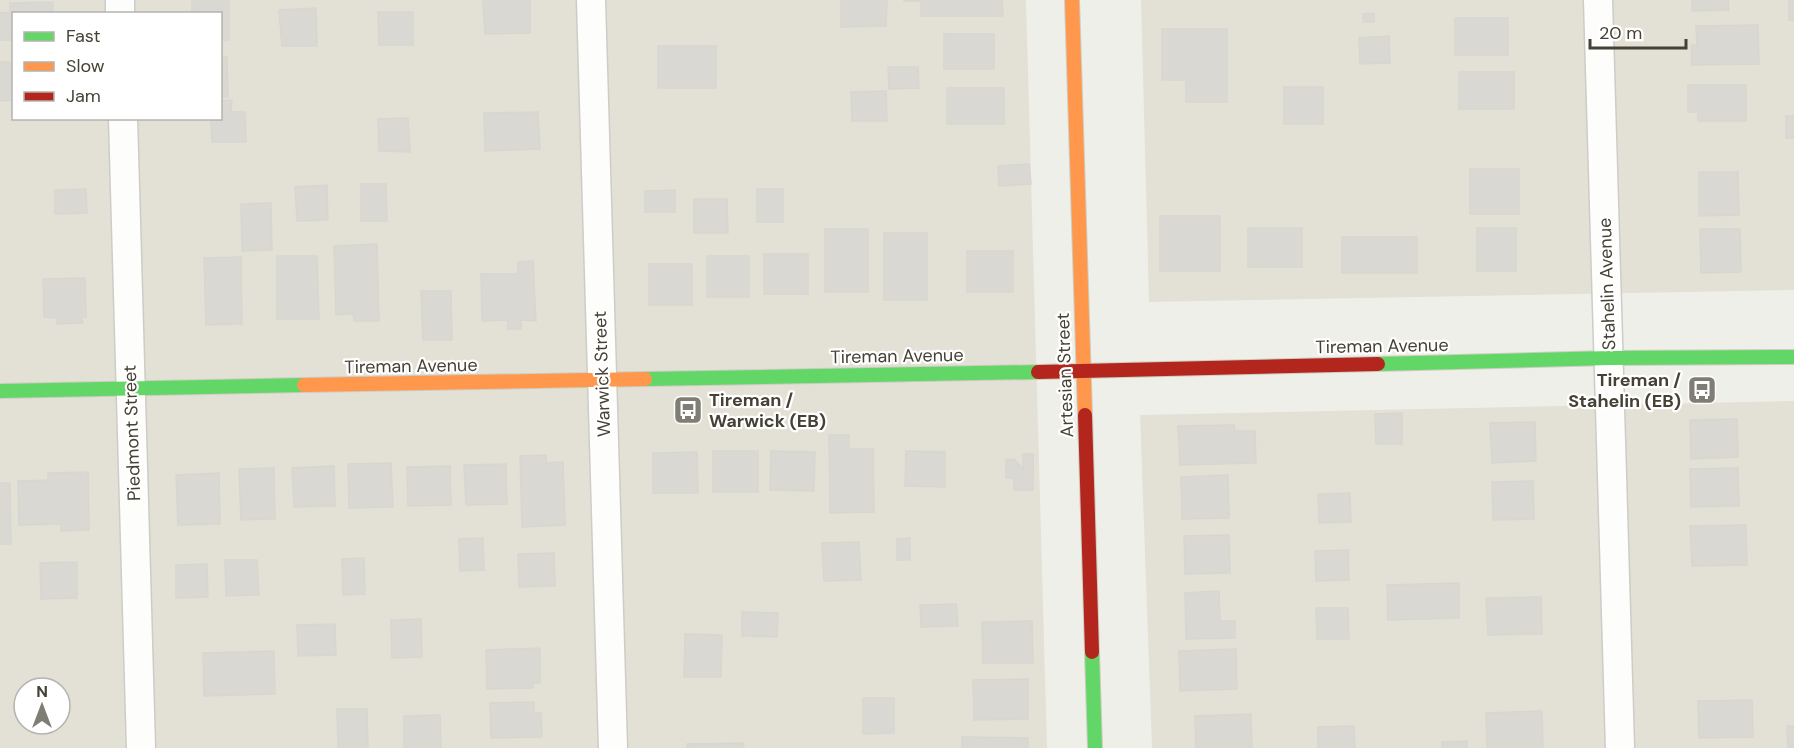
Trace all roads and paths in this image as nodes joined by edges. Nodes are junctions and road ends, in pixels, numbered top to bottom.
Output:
1 (591, 0) edge
2 (1072, 0) edge
3 (1598, 0) edge
4 (123, 120) edge
5 (1794, 357) edge
6 (1609, 358) junction
7 (1084, 370) junction
8 (602, 380) junction
9 (131, 389) junction
10 (0, 391) edge
11 (141, 748) edge
12 (613, 748) edge
13 (1095, 748) edge
14 (1620, 748) edge

1 - 8 street, Warwick Street
2 - 7 street, Artesian Street
3 - 6 street, Stahelin Avenue
4 - 9 street, Piedmont Street
5 - 6 street, Tireman Avenue
6 - 7 street, Tireman Avenue
6 - 14 street, Stahelin Avenue
7 - 8 street, Tireman Avenue
7 - 13 street, Artesian Street
8 - 9 street, Tireman Avenue
8 - 12 street, Warwick Street
9 - 10 street, Tireman Avenue
9 - 11 street, Piedmont Street

